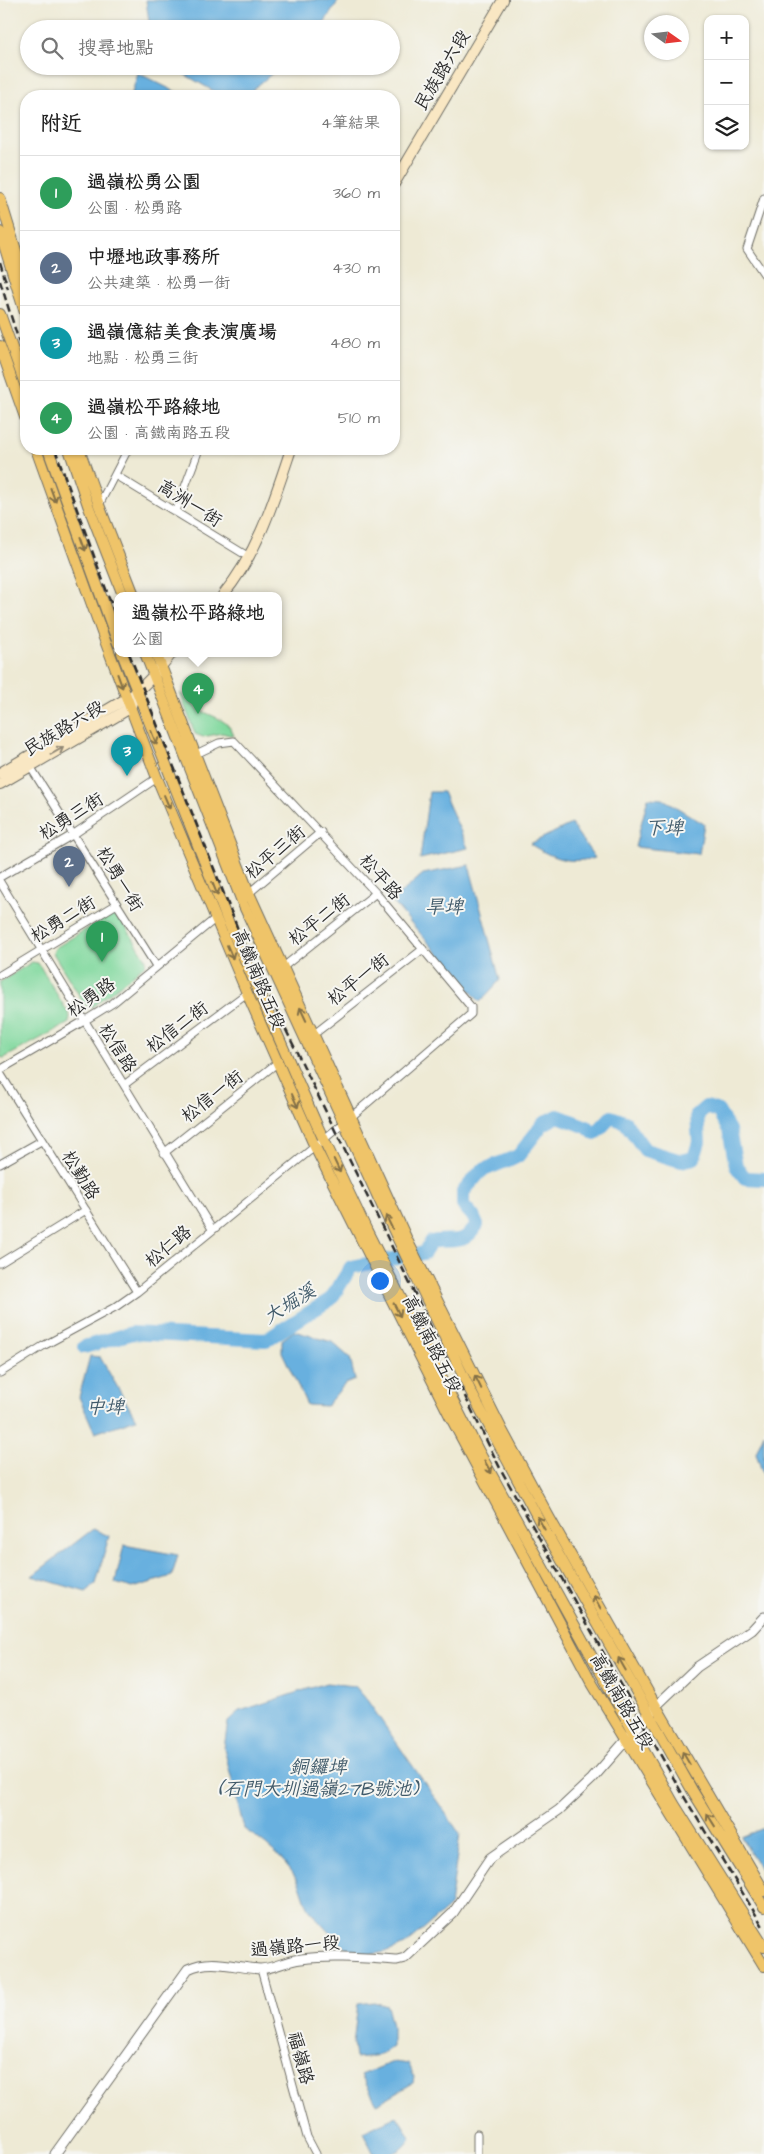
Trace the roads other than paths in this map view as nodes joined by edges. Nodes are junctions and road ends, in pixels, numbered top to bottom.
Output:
1 (503, 0) edge
2 (400, 174) edge
3 (0, 198) edge
4 (764, 198) edge
5 (0, 232) edge
6 (5, 250) junction
7 (20, 263) edge
8 (764, 274) edge
9 (20, 276) edge
10 (20, 297) edge
11 (0, 314) edge
12 (0, 346) edge
13 (20, 370) edge
14 (20, 403) edge
15 (38, 455) edge
16 (50, 455) edge
17 (72, 455) edge
18 (81, 455) edge
19 (125, 455) edge
20 (197, 455) edge
21 (289, 455) edge
22 (115, 475) junction
23 (99, 506) junction
24 (176, 511) junction
25 (248, 557) junction
26 (122, 592) edge
27 (133, 592) edge
28 (225, 592) edge
29 (114, 632) edge
30 (123, 657) edge
31 (147, 657) edge
32 (158, 657) edge
33 (169, 657) edge
34 (161, 666) junction
35 (154, 675) junction
36 (136, 693) junction
37 (128, 703) junction
38 (194, 755) junction
39 (28, 762) junction
40 (0, 773) edge
41 (157, 778) junction
42 (0, 784) edge
43 (321, 832) junction
44 (74, 834) junction
45 (0, 877) edge
46 (0, 882) edge
47 (376, 893) junction
48 (249, 894) junction
49 (117, 904) junction
50 (216, 918) junction
51 (423, 949) junction
52 (41, 950) junction
53 (156, 966) junction
54 (282, 968) junction
55 (0, 975) edge
56 (247, 993) junction
57 (84, 1021) junction
58 (313, 1034) junction
59 (278, 1063) junction
60 (0, 1072) edge
61 (124, 1085) junction
62 (347, 1120) junction
63 (324, 1139) junction
64 (42, 1141) junction
65 (315, 1146) junction
66 (164, 1152) junction
67 (0, 1164) edge
68 (86, 1210) junction
69 (212, 1229) junction
70 (0, 1263) edge
71 (137, 1292) junction
72 (0, 1373) edge
73 (470, 1390) junction
74 (451, 1418) junction
75 (501, 1428) junction
76 (479, 1452) junction
77 (566, 1546) junction
78 (580, 1590) junction
79 (764, 1617) edge
80 (653, 1709) junction
81 (634, 1733) junction
82 (626, 1741) junction
83 (764, 1890) edge
84 (764, 1907) edge
85 (764, 1947) edge
86 (764, 1966) edge
87 (262, 1969) junction
88 (477, 2134) dead end
89 (55, 2154) edge
90 (316, 2154) edge
91 (478, 2154) edge

1 - 2 main road, 民族路六段
3 - 7 main road
4 - 8 street
5 - 6 main road
6 - 9 main road
6 - 10 main road
11 - 13 main road
12 - 14 main road
15 -> 37 main road, 高鐵南路五段
16 -> 29 main road
17 - 26 main road
18 - 23 main road
19 - 22 street
20 - 24 street
21 - 25 main road
22 - 23 street
22 - 24 street, 高洲一街
23 - 27 main road
24 - 25 street, 高洲一街
25 - 28 main road
30 - 36 main road, 高鐵南路五段
31 - 35 main road, 高鐵南路五段
32 - 34 main road, 高鐵南路五段
33 - 34 main road, 民族路六段
34 - 35 main road, 民族路六段
34 - 38 main road, 高鐵南路五段
35 - 36 main road, 民族路六段
35 - 62 main road, 高鐵南路五段
36 - 37 main road, 民族路六段
36 -> 63 main road, 高鐵南路五段
37 - 39 main road, 民族路六段
37 - 41 main road, 高鐵南路五段
38 - 43 street, 松平路
38 - 48 main road, 高鐵南路五段
39 - 40 main road, 民族路六段
39 - 42 main road, 民族路六段
39 - 44 street, 松勇一街
41 - 44 street, 松勇三街
41 -> 50 main road, 高鐵南路五段
43 - 47 street, 松平路
43 - 48 street, 松平三街
44 - 45 street, 松勇三街
44 - 49 street, 松勇一街
46 - 52 street, 松信路
47 - 51 street, 松平路
47 - 54 street, 松平二街
48 - 54 main road, 高鐵南路五段
49 - 52 street, 松勇二街
49 - 53 street, 松勇一街
50 - 53 street, 松勇路
50 -> 56 main road, 高鐵南路五段
51 - 58 street, 松平一街
51 - 62 street, 松平路
52 - 55 street, 松勇二街
52 - 57 street, 松信路
53 - 57 street, 松勇路
58 -> 54 main road, 高鐵南路五段
56 - 59 main road, 高鐵南路五段
56 - 61 street, 松信二街
57 - 60 street, 松勇路
57 - 61 street, 松信路
58 - 62 main road, 高鐵南路五段
59 -> 65 main road, 高鐵南路五段
59 - 66 street, 松信一街
60 - 64 street, 松勤路
61 - 66 street, 松信路
62 - 63 street, 松仁路
73 -> 62 main road, 高鐵南路五段
75 -> 62 main road, 高鐵南路五段
63 - 65 street, 松仁路
63 -> 76 main road, 高鐵南路五段
64 - 67 street
64 - 68 street, 松勤路
65 - 69 street, 松仁路
65 -> 74 main road, 高鐵南路五段
66 - 69 street, 松信路
68 - 70 street
68 - 71 street, 松勤路
69 - 71 street, 松仁路
71 - 72 street, 松仁路
73 - 75 main road
78 -> 73 main road, 高鐵南路五段
74 - 76 main road
74 - 82 main road, 高鐵南路五段
75 - 77 main road, 高鐵南路五段
76 -> 81 main road, 高鐵南路五段
77 - 78 main road
80 -> 77 main road, 高鐵南路五段
80 -> 78 main road, 高鐵南路五段
79 - 80 street, 過嶺路一段
80 - 81 street, 過嶺路一段
83 -> 80 main road, 高鐵南路五段
84 -> 80 main road, 高鐵南路五段
81 - 82 street, 過嶺路一段
81 - 85 main road, 高鐵南路五段
82 - 86 main road, 高鐵南路五段
82 - 87 street, 過嶺路一段
87 - 89 street, 過嶺路一段
87 - 90 street, 福嶺路
88 - 91 street

